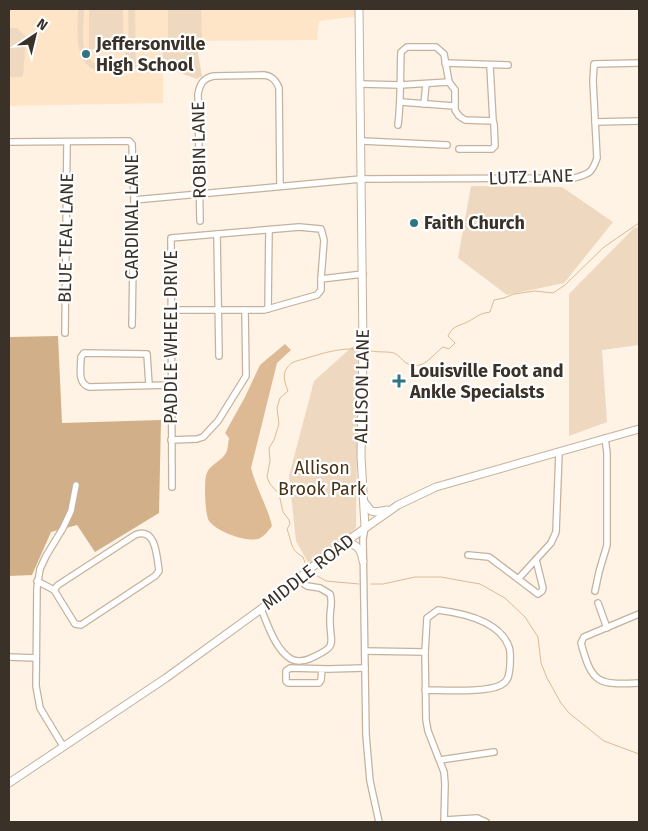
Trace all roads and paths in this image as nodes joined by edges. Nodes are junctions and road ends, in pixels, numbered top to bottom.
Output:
1 (359, 9) edge
2 (445, 63) junction
3 (639, 63) edge
4 (508, 65) dead end
5 (490, 66) junction
6 (449, 82) junction
7 (361, 84) junction
8 (426, 84) junction
9 (400, 85) junction
10 (401, 102) junction
11 (424, 104) junction
12 (454, 106) junction
13 (493, 121) junction
14 (639, 121) edge
15 (595, 122) junction
16 (398, 125) dead end
17 (9, 142) edge
18 (362, 142) junction
19 (67, 143) junction
20 (447, 145) dead end
21 (459, 149) dead end
22 (361, 179) junction
23 (280, 185) junction
24 (200, 193) junction
25 (134, 200) junction
26 (200, 221) dead end
27 (269, 230) junction
28 (217, 234) junction
29 (362, 274) junction
30 (321, 279) junction
31 (268, 309) junction
32 (171, 310) junction
33 (219, 310) junction
34 (245, 310) junction
35 (132, 325) dead end
36 (65, 333) dead end
37 (219, 356) dead end
38 (149, 385) junction
39 (170, 385) junction
40 (639, 429) edge
41 (605, 438) junction
42 (171, 440) junction
43 (559, 452) junction
44 (76, 485) dead end
45 (172, 487) dead end
46 (364, 500) junction
47 (392, 508) junction
48 (365, 527) junction
49 (339, 546) junction
50 (468, 555) dead end
51 (536, 560) junction
52 (363, 561) junction
53 (519, 578) junction
54 (298, 579) junction
55 (37, 581) junction
56 (54, 590) junction
57 (595, 591) dead end
58 (598, 603) dead end
59 (260, 609) junction
60 (639, 614) edge
61 (607, 628) junction
62 (365, 651) junction
63 (425, 652) junction
64 (9, 657) edge
65 (36, 658) junction
66 (365, 668) junction
67 (322, 669) junction
68 (639, 682) edge
69 (425, 690) junction
70 (63, 746) junction
71 (494, 752) dead end
72 (440, 760) junction
73 (9, 783) edge
74 (444, 821) edge
75 (379, 822) edge
76 (486, 822) edge

1 - 7 main road, ALLISON LANE
2 - 5 street
2 - 6 street
2 - 9 street
3 - 15 street, LUTZ LANE
4 - 5 street
5 - 13 street
6 - 8 street
6 - 12 street
7 - 9 street
7 - 18 main road, ALLISON LANE
8 - 9 street
8 - 11 street
9 - 10 street
10 - 11 street
10 - 16 street
11 - 12 street
12 - 13 street
13 - 21 street
14 - 15 street
15 - 22 street, LUTZ LANE
17 - 19 street, CARDINAL LANE
18 - 20 street
18 - 22 main road, ALLISON LANE
19 - 25 street, CARDINAL LANE
19 - 36 street, BLUE TEAL LANE
22 - 23 street
22 - 29 main road, ALLISON LANE
23 - 24 street
23 - 24 street, ROBIN LANE
24 - 25 street
24 - 26 street, ROBIN LANE
25 - 35 street, CARDINAL LANE
27 - 28 street, PADDLE WHEEL DRIVE
27 - 30 street, PADDLE WHEEL DRIVE
27 - 31 street
28 - 32 street, PADDLE WHEEL DRIVE
28 - 33 street
29 - 30 street
29 - 46 main road, ALLISON LANE
30 - 31 street
31 - 34 street
32 - 33 street
32 - 39 street, PADDLE WHEEL DRIVE
33 - 34 street
33 - 37 street
34 - 42 street
38 - 38 street
38 - 39 street
39 - 42 street, PADDLE WHEEL DRIVE
40 - 41 main road, MIDDLE ROAD
41 - 43 main road, MIDDLE ROAD
41 - 57 street
42 - 45 street, PADDLE WHEEL DRIVE
43 - 47 main road, MIDDLE ROAD
43 - 51 street
44 - 55 street
46 - 47 main road
46 - 48 main road, ALLISON LANE
47 - 48 main road, MIDDLE ROAD
48 - 49 main road, MIDDLE ROAD
48 - 52 street, ALLISON LANE
49 - 52 main road
49 - 54 main road, MIDDLE ROAD
50 - 53 street
51 - 53 street
51 - 53 street
52 - 62 street, ALLISON LANE
54 - 59 main road, MIDDLE ROAD
54 - 59 street
55 - 56 street
55 - 65 street
56 - 56 street
58 - 61 street
59 - 70 main road, MIDDLE ROAD
60 - 61 street
61 - 68 street
62 - 63 street
62 - 66 street, ALLISON LANE
63 - 69 street
63 - 69 street
64 - 65 street
65 - 70 street
66 - 67 street
66 - 75 street, ALLISON LANE
67 - 67 street
69 - 72 street
70 - 73 main road, MIDDLE ROAD
71 - 72 street
72 - 74 street
74 - 76 street

